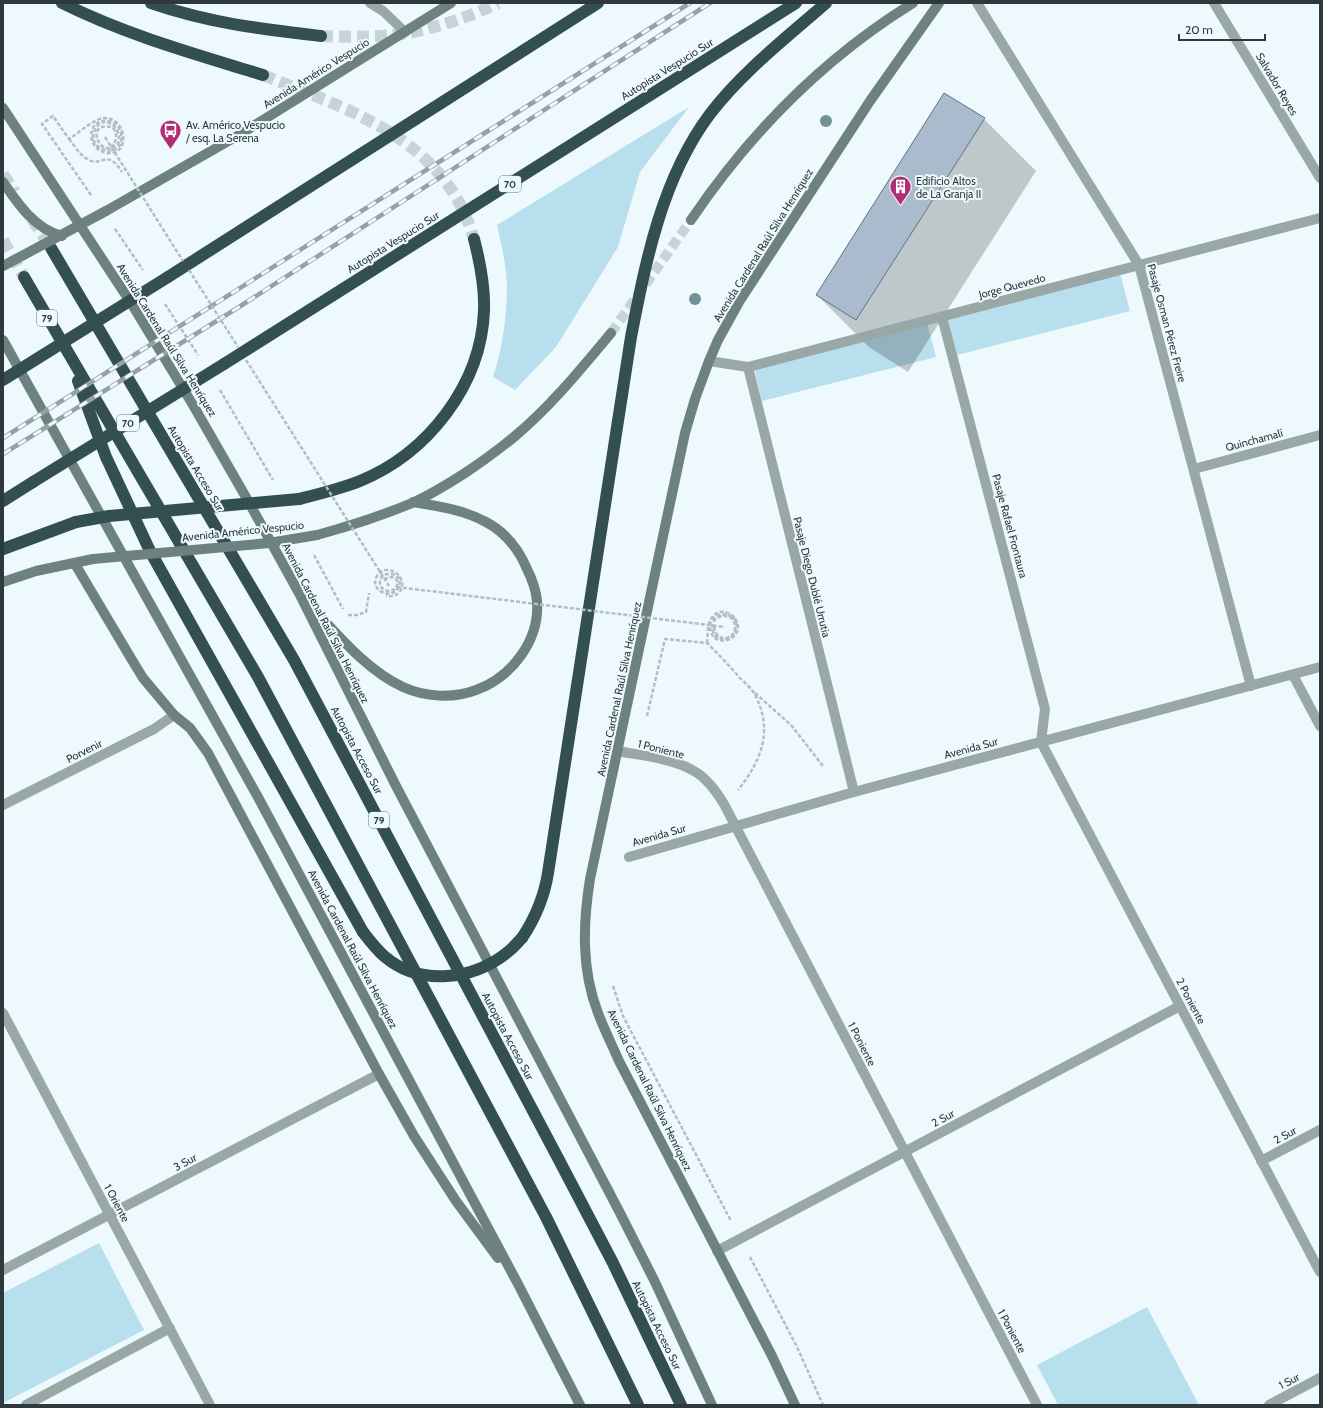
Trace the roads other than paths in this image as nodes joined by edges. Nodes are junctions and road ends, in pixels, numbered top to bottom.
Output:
1 (62, 3) edge
2 (151, 3) edge
3 (370, 3) edge
4 (451, 3) edge
5 (598, 3) edge
6 (796, 3) edge
7 (826, 3) edge
8 (913, 3) edge
9 (939, 3) edge
10 (977, 3) edge
11 (1214, 3) edge
12 (405, 32) junction
13 (321, 36) tunnel mouth
14 (263, 76) tunnel mouth
15 (3, 108) edge
16 (1320, 178) edge
17 (3, 182) edge
18 (1320, 218) edge
19 (691, 220) tunnel mouth
20 (62, 236) junction
21 (474, 239) tunnel mouth
22 (51, 248) tunnel mouth
23 (1139, 265) junction
24 (3, 266) edge
25 (24, 277) tunnel mouth
26 (942, 317) junction
27 (611, 333) tunnel mouth
28 (3, 340) edge
29 (71, 359) junction
30 (709, 362) junction
31 (748, 367) junction
32 (3, 380) edge
33 (1320, 434) edge
34 (1194, 469) junction
35 (3, 501) edge
36 (413, 502) junction
37 (3, 549) edge
38 (75, 564) junction
39 (3, 582) edge
40 (299, 593) junction
41 (1320, 667) edge
42 (1293, 675) junction
43 (1251, 686) junction
44 (174, 715) junction
45 (1320, 726) edge
46 (1041, 742) junction
47 (618, 752) junction
48 (854, 792) junction
49 (3, 805) edge
50 (736, 826) junction
51 (630, 857) dead end
52 (1180, 1006) junction
53 (3, 1013) edge
54 (379, 1074) junction
55 (1320, 1130) edge
56 (904, 1152) junction
57 (1261, 1161) junction
58 (110, 1214) junction
59 (718, 1251) junction
60 (3, 1270) edge
61 (1320, 1272) edge
62 (518, 1284) junction
63 (170, 1328) junction
64 (1320, 1378) edge
65 (26, 1405) edge
66 (210, 1405) edge
67 (580, 1405) edge
68 (638, 1405) edge
69 (681, 1405) edge
70 (712, 1405) edge
71 (794, 1405) edge
72 (1037, 1405) edge
73 (1269, 1405) edge

1 - 14 highway
2 - 13 highway
3 - 12 street
4 - 12 main road, Avenida Américo Vespucio
5 - 32 highway, bridge
6 - 35 highway, Autopista Vespucio Sur / 70, bridge
7 - 29 highway, bridge
8 - 19 main road
9 - 30 main road, Avenida Cardenal Raúl Silva Henríquez
10 - 23 street, Pasaje Osman Pérez Freire
11 - 16 street, Salvador Reyes
12 - 20 main road, Avenida Américo Vespucio, bridge
15 - 40 main road, Avenida Cardenal Raúl Silva Henríquez
17 - 20 main road, bridge
18 - 23 street, Jorge Quevedo
20 - 24 main road, Avenida Américo Vespucio, bridge
21 - 37 highway, bridge
22 - 69 highway, Autopista Acceso Sur / 79
23 - 26 street, Jorge Quevedo
23 - 34 street, Pasaje Osman Pérez Freire
25 - 29 highway, 79
26 - 31 street, Jorge Quevedo
26 - 46 street, Pasaje Rafael Frontaura
27 - 36 main road, Avenida Américo Vespucio
28 - 62 main road, Avenida Cardenal Raúl Silva Henríquez
29 - 68 highway, 79
30 - 31 street, Jorge Quevedo
30 - 47 main road, Avenida Cardenal Raúl Silva Henríquez
31 - 48 street, Pasaje Diego Dublé Urrutia
33 - 34 street, Quinchamalí
34 - 43 street, Pasaje Osman Pérez Freire
36 - 38 main road, Avenida Américo Vespucio, bridge
36 - 40 main road
38 - 39 main road, Avenida Américo Vespucio
38 - 44 main road
40 - 70 main road, Avenida Cardenal Raúl Silva Henríquez
41 - 42 street, Avenida Sur
42 - 43 street, Avenida Sur
42 - 45 street
43 - 46 street, Avenida Sur
44 - 49 street, Porvenir
44 - 54 main road
46 - 48 street, Avenida Sur
46 - 52 street, 2 Poniente
47 - 50 street, 1 Poniente
47 - 59 main road, Avenida Cardenal Raúl Silva Henríquez
48 - 50 street, Avenida Sur
50 - 51 street, Avenida Sur
50 - 56 street, 1 Poniente
52 - 56 street, 2 Sur
52 - 57 street, 2 Poniente
53 - 58 street, 1 Oriente
54 - 58 street, 3 Sur
54 - 62 main road
55 - 57 street, 2 Sur
56 - 59 street, 2 Sur
56 - 72 street, 1 Poniente
57 - 61 street, 2 Poniente
58 - 60 street, 3 Sur
58 - 63 street, 1 Oriente
59 - 71 main road, Avenida Cardenal Raúl Silva Henríquez
62 - 67 main road, Avenida Cardenal Raúl Silva Henríquez
63 - 65 street
63 - 66 street, 1 Oriente
64 - 73 street, 1 Sur

